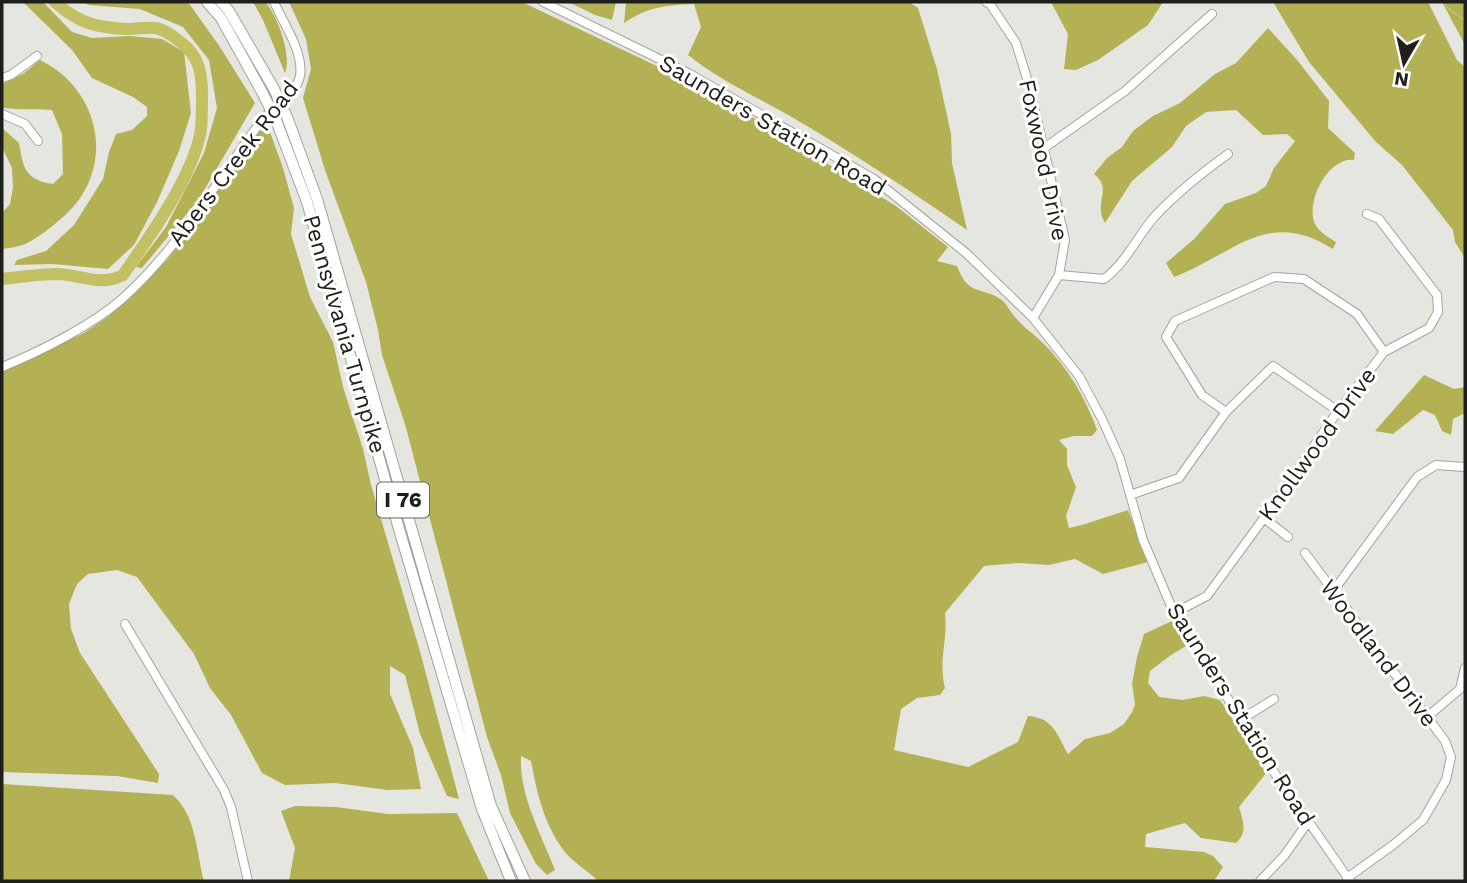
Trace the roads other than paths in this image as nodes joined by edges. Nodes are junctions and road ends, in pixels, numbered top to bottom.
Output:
1 (208, 2) edge
2 (221, 2) edge
3 (274, 2) edge
4 (542, 2) edge
5 (990, 3) edge
6 (1212, 15) dead end
7 (37, 56) dead end
8 (2, 78) edge
9 (2, 114) edge
10 (282, 118) junction
11 (38, 141) dead end
12 (1044, 148) junction
13 (1228, 153) dead end
14 (1367, 214) dead end
15 (1059, 275) junction
16 (1033, 317) junction
17 (1384, 352) junction
18 (2, 367) edge
19 (1338, 411) junction
20 (1226, 412) junction
21 (1465, 467) edge
22 (1130, 495) junction
23 (1264, 518) junction
24 (1288, 537) dead end
25 (1305, 553) dead end
26 (1334, 590) junction
27 (1174, 613) junction
28 (125, 624) dead end
29 (1465, 668) edge
30 (1274, 699) dead end
31 (1427, 717) junction
32 (1241, 719) junction
33 (1308, 822) junction
34 (1348, 880) edge
35 (248, 881) edge
36 (511, 881) edge
37 (525, 881) edge
38 (1260, 881) edge

1 - 10 highway, Pennsylvania Turnpike / I 76, bridge
2 - 10 highway, Pennsylvania Turnpike / I 76, bridge
3 - 18 street, Abers Creek Road
4 - 16 street, Saunders Station Road
5 - 12 street, Foxwood Drive
6 - 12 street
7 - 8 street
9 - 11 street
10 - 36 highway, Pennsylvania Turnpike / I 76
10 - 37 highway, Pennsylvania Turnpike / I 76
12 - 15 street, Foxwood Drive
13 - 15 street
14 - 17 street, Knollwood Drive
15 - 16 street, Foxwood Drive
16 - 22 street, Saunders Station Road
17 - 19 street, Knollwood Drive
17 - 20 street
19 - 20 street
19 - 23 street, Knollwood Drive
20 - 22 street
21 - 26 street
22 - 27 street, Saunders Station Road
23 - 24 street
23 - 27 street, Knollwood Drive
25 - 26 street, Woodland Drive
26 - 31 street, Woodland Drive
27 - 32 street, Saunders Station Road
28 - 35 street
29 - 31 street
30 - 32 street
31 - 34 street, Woodland Drive
32 - 33 street, Saunders Station Road
33 - 34 street, Saunders Station Road
33 - 38 street

